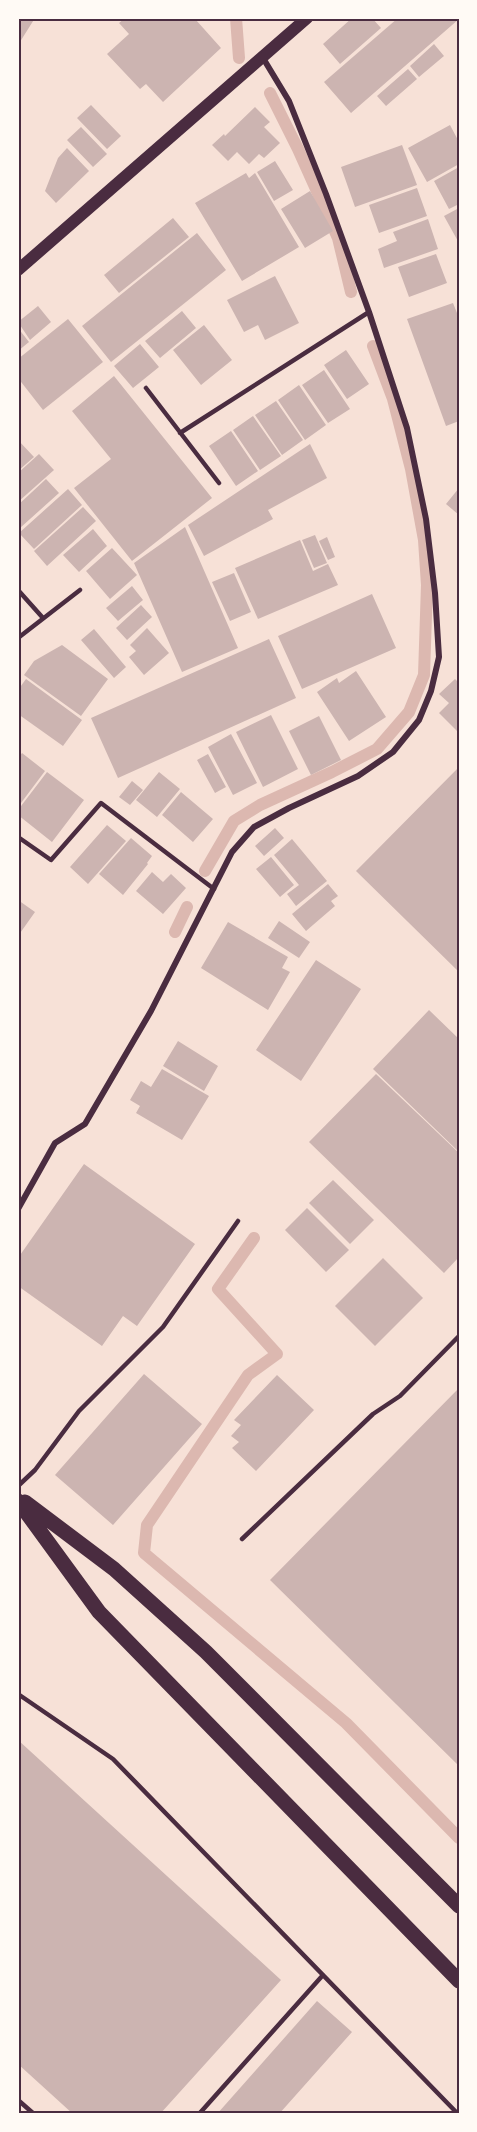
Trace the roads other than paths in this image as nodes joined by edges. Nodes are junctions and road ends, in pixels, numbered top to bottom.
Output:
1 (307, 18) edge
2 (263, 58) junction
3 (18, 270) edge
4 (369, 312) junction
5 (146, 388) dead end
6 (180, 433) junction
7 (219, 483) dead end
8 (18, 590) edge
9 (80, 590) dead end
10 (43, 618) junction
11 (18, 638) edge
12 (18, 837) edge
13 (214, 889) junction
14 (18, 1209) edge
15 (238, 1221) dead end
16 (459, 1336) edge
17 (18, 1486) edge
18 (18, 1499) edge
19 (242, 1539) dead end
20 (18, 1694) edge
21 (459, 1906) edge
22 (323, 1975) junction
23 (459, 1981) edge
24 (18, 2100) edge
25 (33, 2114) edge
26 (199, 2114) edge
27 (458, 2114) edge

1 - 2 main road
2 - 3 main road
2 - 4 street
4 - 6 lane
4 - 13 street
5 - 6 lane
6 - 7 lane
8 - 10 lane
9 - 10 lane
10 - 11 lane
12 - 13 lane
13 - 14 street
15 - 17 lane
16 - 19 lane
18 - 21 main road
18 - 23 main road
20 - 22 lane
22 - 26 lane
22 - 27 lane
24 - 25 lane

